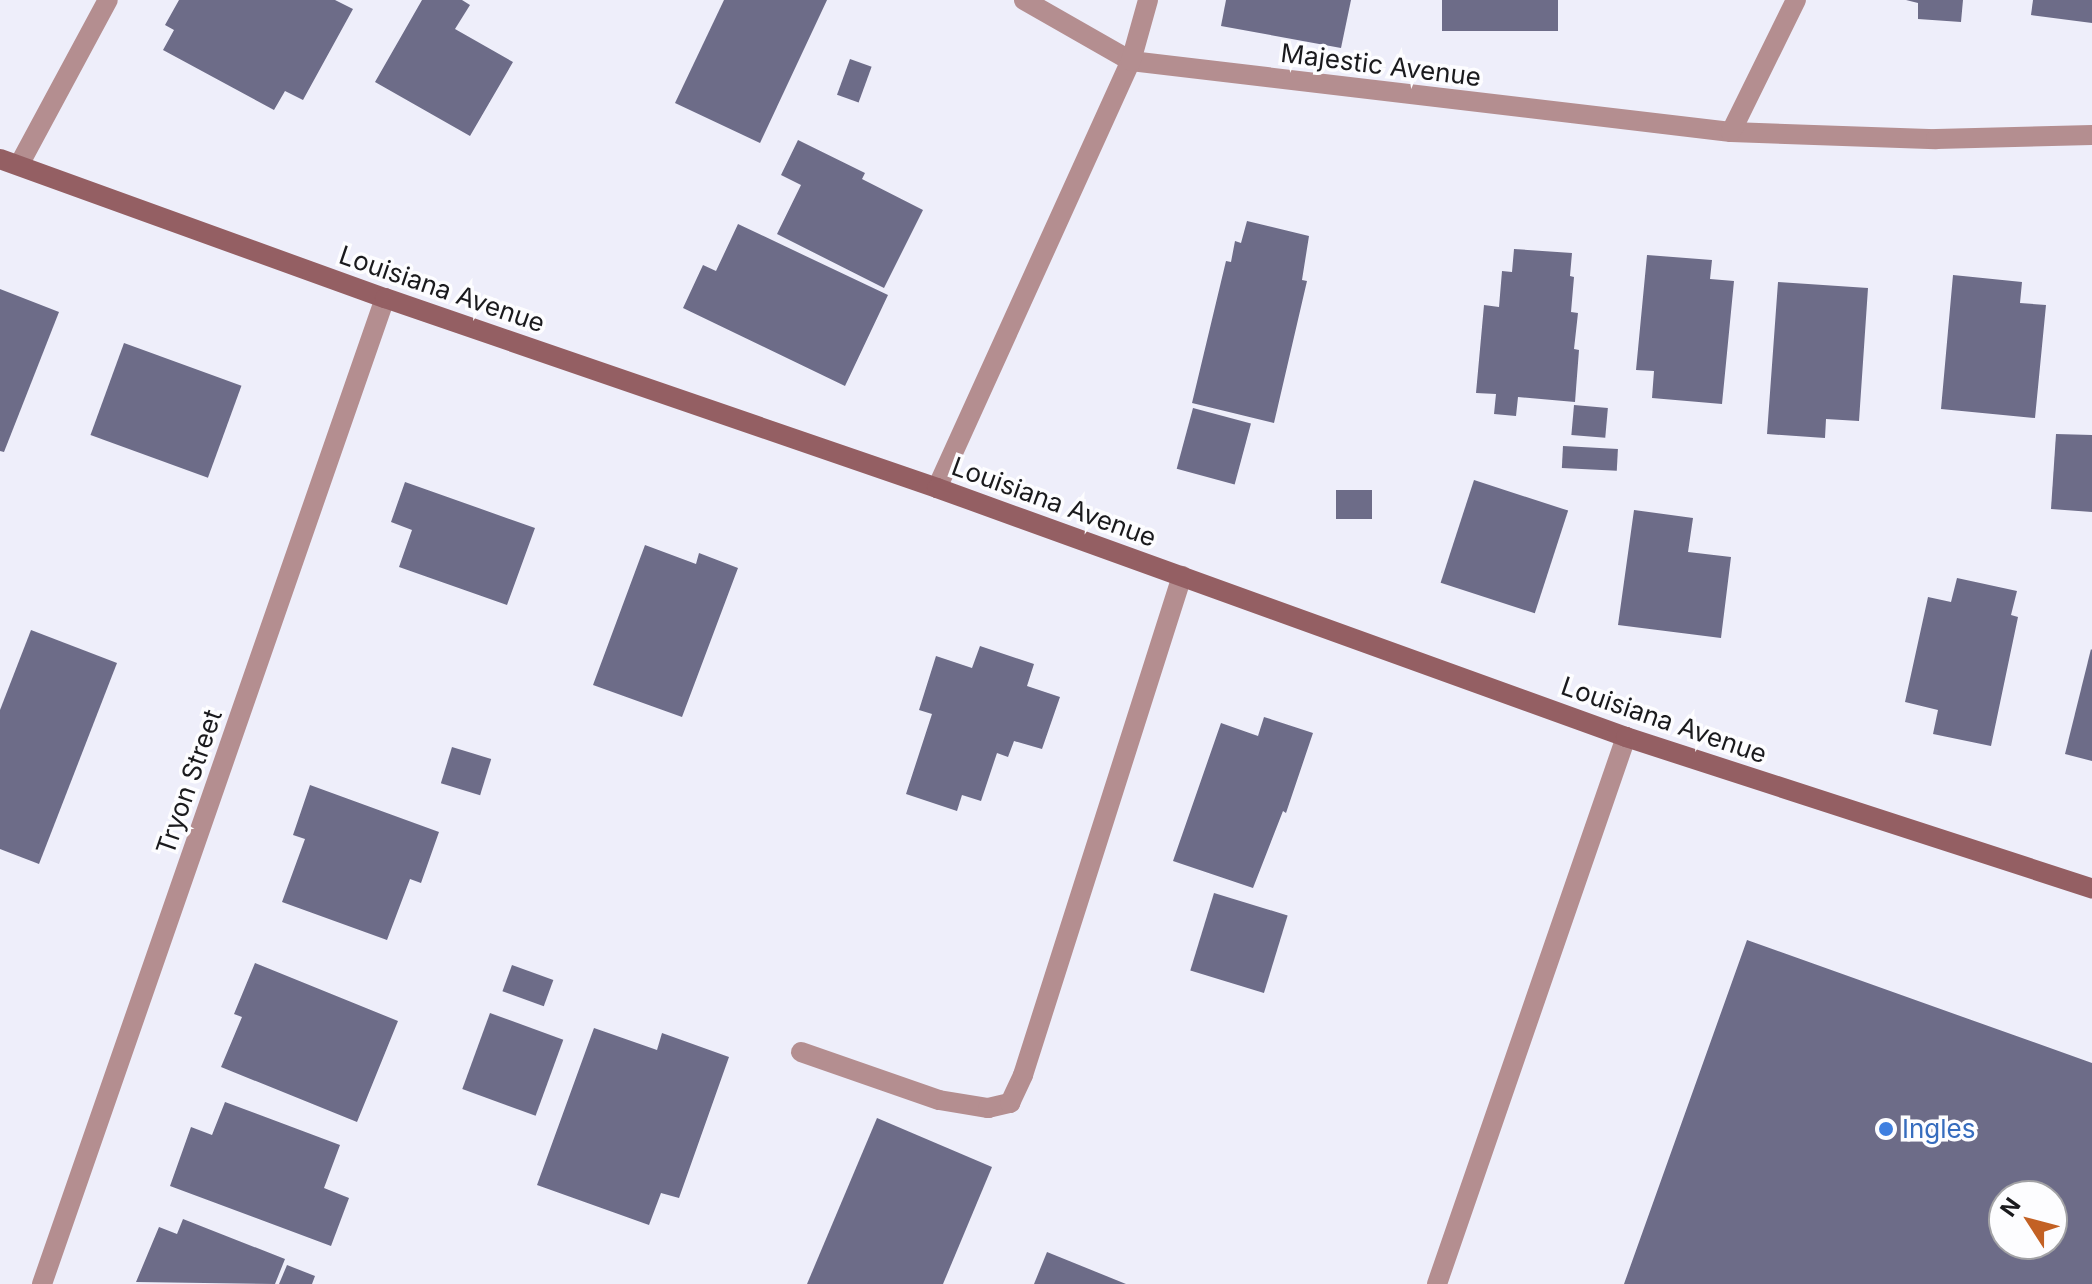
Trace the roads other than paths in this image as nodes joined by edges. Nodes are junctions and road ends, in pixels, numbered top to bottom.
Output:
1 (108, 0) edge
2 (1024, 0) edge
3 (1148, 0) edge
4 (1796, 0) edge
5 (1131, 61) junction
6 (1731, 132) junction
7 (2092, 135) edge
8 (9, 162) edge
9 (385, 298) junction
10 (937, 488) junction
11 (1182, 576) junction
12 (1626, 737) junction
13 (2092, 888) edge
14 (801, 1052) dead end
15 (42, 1284) edge
16 (1437, 1284) edge

1 - 8 street
2 - 5 street
3 - 5 street
4 - 6 street
5 - 6 street, Majestic Avenue
5 - 10 street
6 - 7 street, Majestic Avenue
8 - 9 street, Louisiana Avenue
9 - 10 street, Louisiana Avenue
9 - 15 street, Tryon Street
10 - 11 street, Louisiana Avenue
11 - 12 street, Louisiana Avenue
11 - 14 street
12 - 13 street, Louisiana Avenue
12 - 16 street

